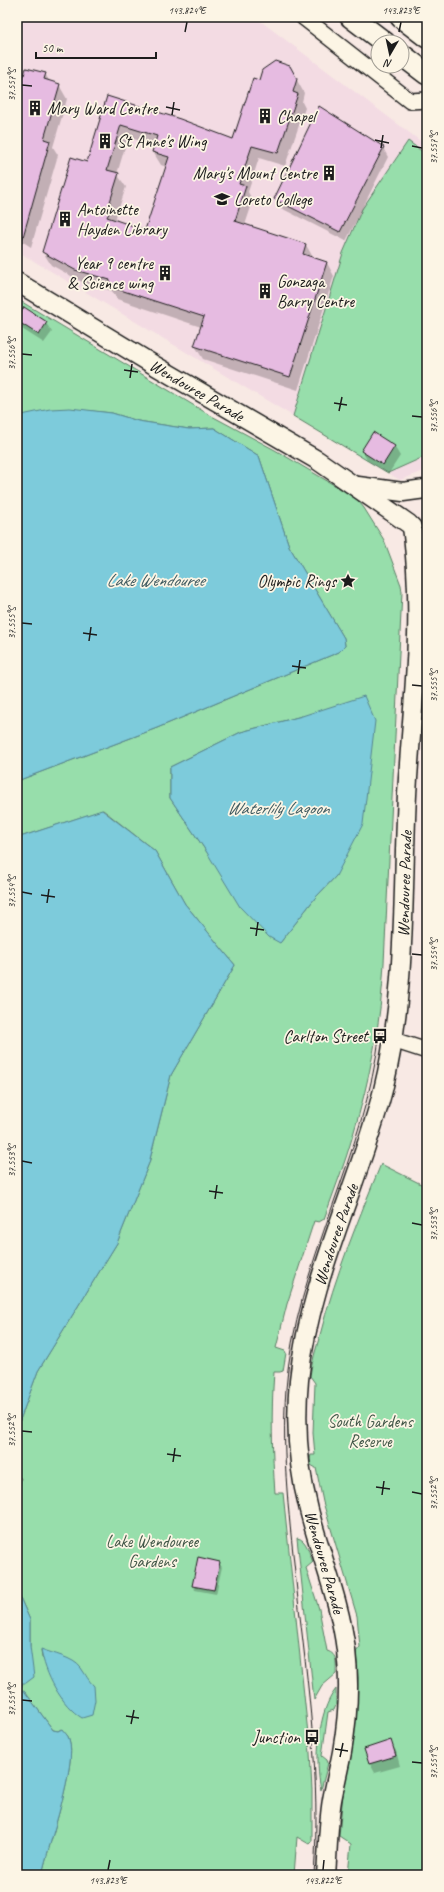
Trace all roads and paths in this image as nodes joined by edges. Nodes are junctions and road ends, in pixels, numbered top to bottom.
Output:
1 (303, 17) edge
2 (351, 17) edge
3 (406, 18) edge
4 (373, 34) edge
5 (427, 37) edge
6 (410, 61) edge
7 (427, 74) edge
8 (427, 100) edge
9 (17, 282) edge
10 (356, 486) junction
11 (426, 489) edge
12 (411, 526) junction
13 (427, 537) edge
14 (427, 564) edge
15 (418, 591) junction
16 (393, 1040) junction
17 (427, 1050) edge
18 (326, 1875) edge

1 - 8 street
2 - 4 main road
3 - 5 main road
6 - 7 main road
9 - 10 street, Wendouree Parade
10 - 11 street, Wendouree Parade
10 - 12 street, Wendouree Parade
11 - 12 street
12 - 13 street
12 - 15 street, Wendouree Parade
14 - 15 street, Wendouree Parade
15 - 16 street, Wendouree Parade
16 - 17 street
16 - 18 street, Wendouree Parade

